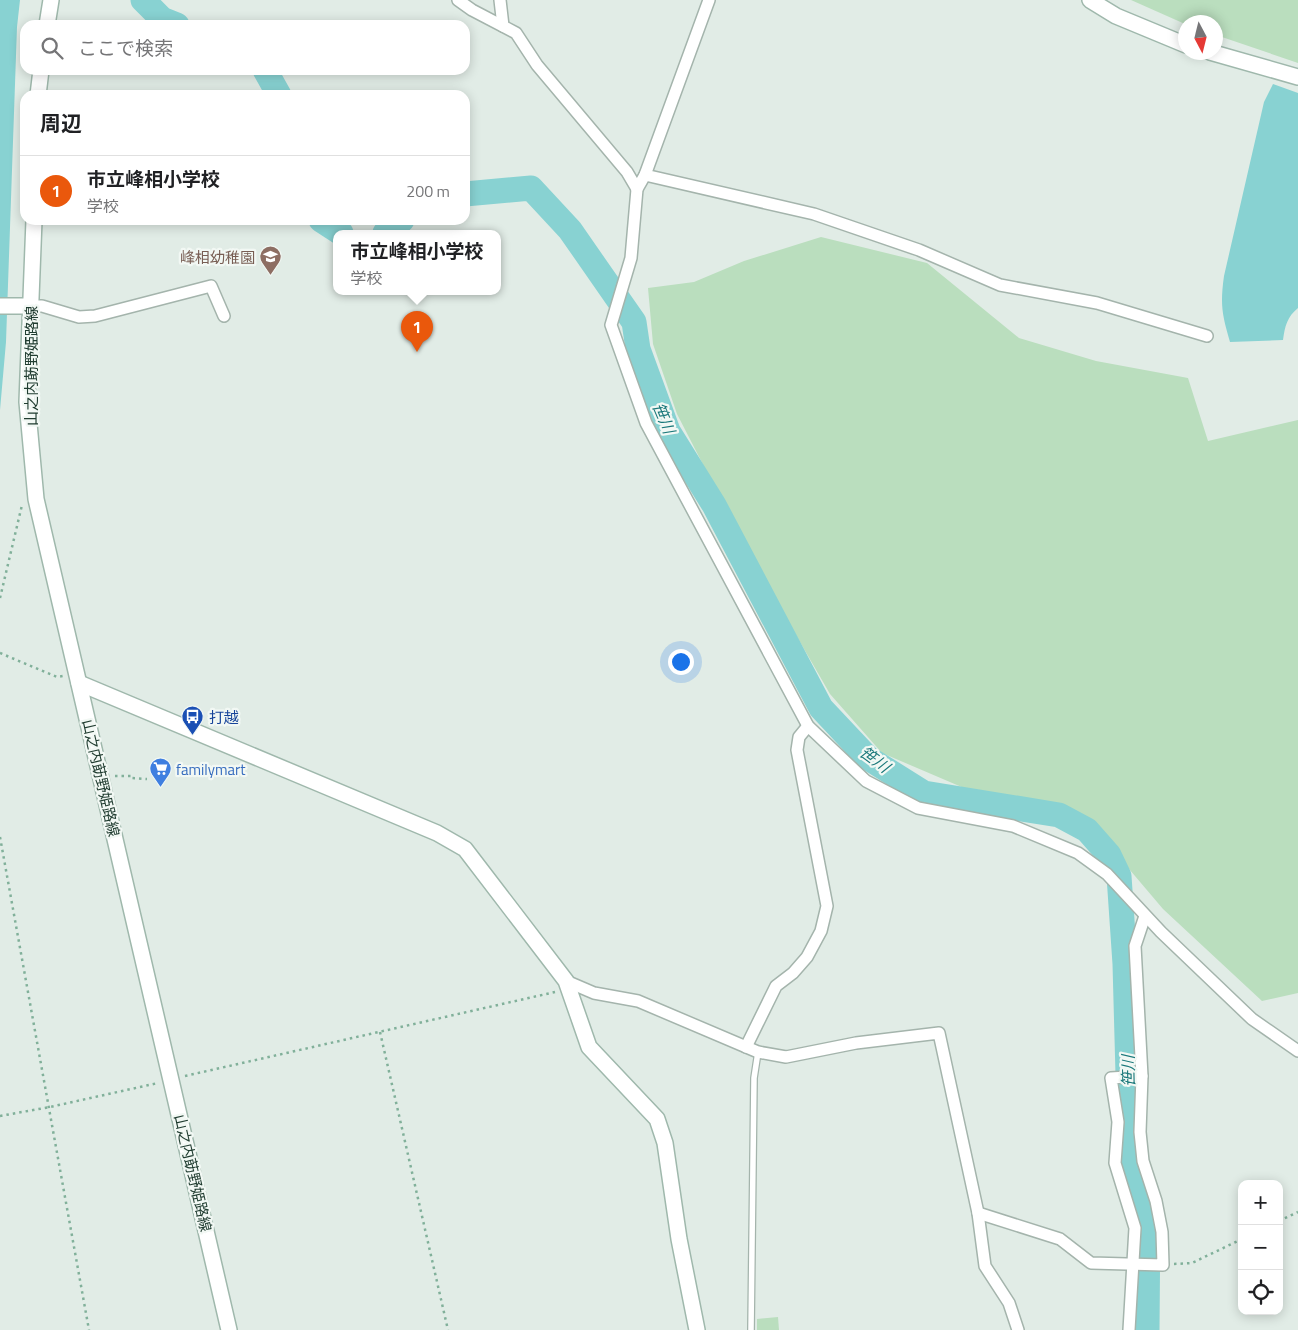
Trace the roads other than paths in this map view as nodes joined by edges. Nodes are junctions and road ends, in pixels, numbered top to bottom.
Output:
1 (51, 0) edge
2 (458, 0) edge
3 (500, 0) edge
4 (709, 0) edge
5 (1090, 0) edge
6 (48, 20) edge
7 (503, 26) junction
8 (1178, 42) edge
9 (1223, 56) edge
10 (40, 75) edge
11 (1298, 77) edge
12 (39, 90) edge
13 (645, 175) junction
14 (637, 190) junction
15 (34, 225) edge
16 (7, 306) edge
17 (31, 306) junction
18 (224, 316) dead end
19 (1207, 336) dead end
20 (78, 678) junction
21 (808, 726) junction
22 (1145, 916) junction
23 (567, 985) junction
24 (746, 1047) junction
25 (1298, 1051) edge
26 (758, 1052) junction
27 (1142, 1076) junction
28 (978, 1213) junction
29 (1132, 1264) junction
30 (229, 1330) edge
31 (697, 1330) edge
32 (751, 1330) edge
33 (1018, 1330) edge
34 (1129, 1330) edge

1 - 6 main road
2 - 7 street
3 - 7 street
4 - 13 street
5 - 8 main road
7 - 14 street
9 - 11 main road
10 - 12 main road
13 - 14 street
13 - 19 street
14 - 21 street
15 - 17 main road, 山之内莇野姫路線
16 - 17 main road
17 - 18 street
17 - 20 main road, 山之内莇野姫路線
20 - 23 main road
20 - 30 main road, 山之内莇野姫路線
21 - 22 street
21 - 24 street
22 - 25 street
22 - 27 street
23 - 24 street
23 - 31 main road
24 - 26 street
26 - 28 street
26 - 32 lane
27 - 29 street
27 - 29 street
28 - 29 street
28 - 33 street
29 - 34 street

